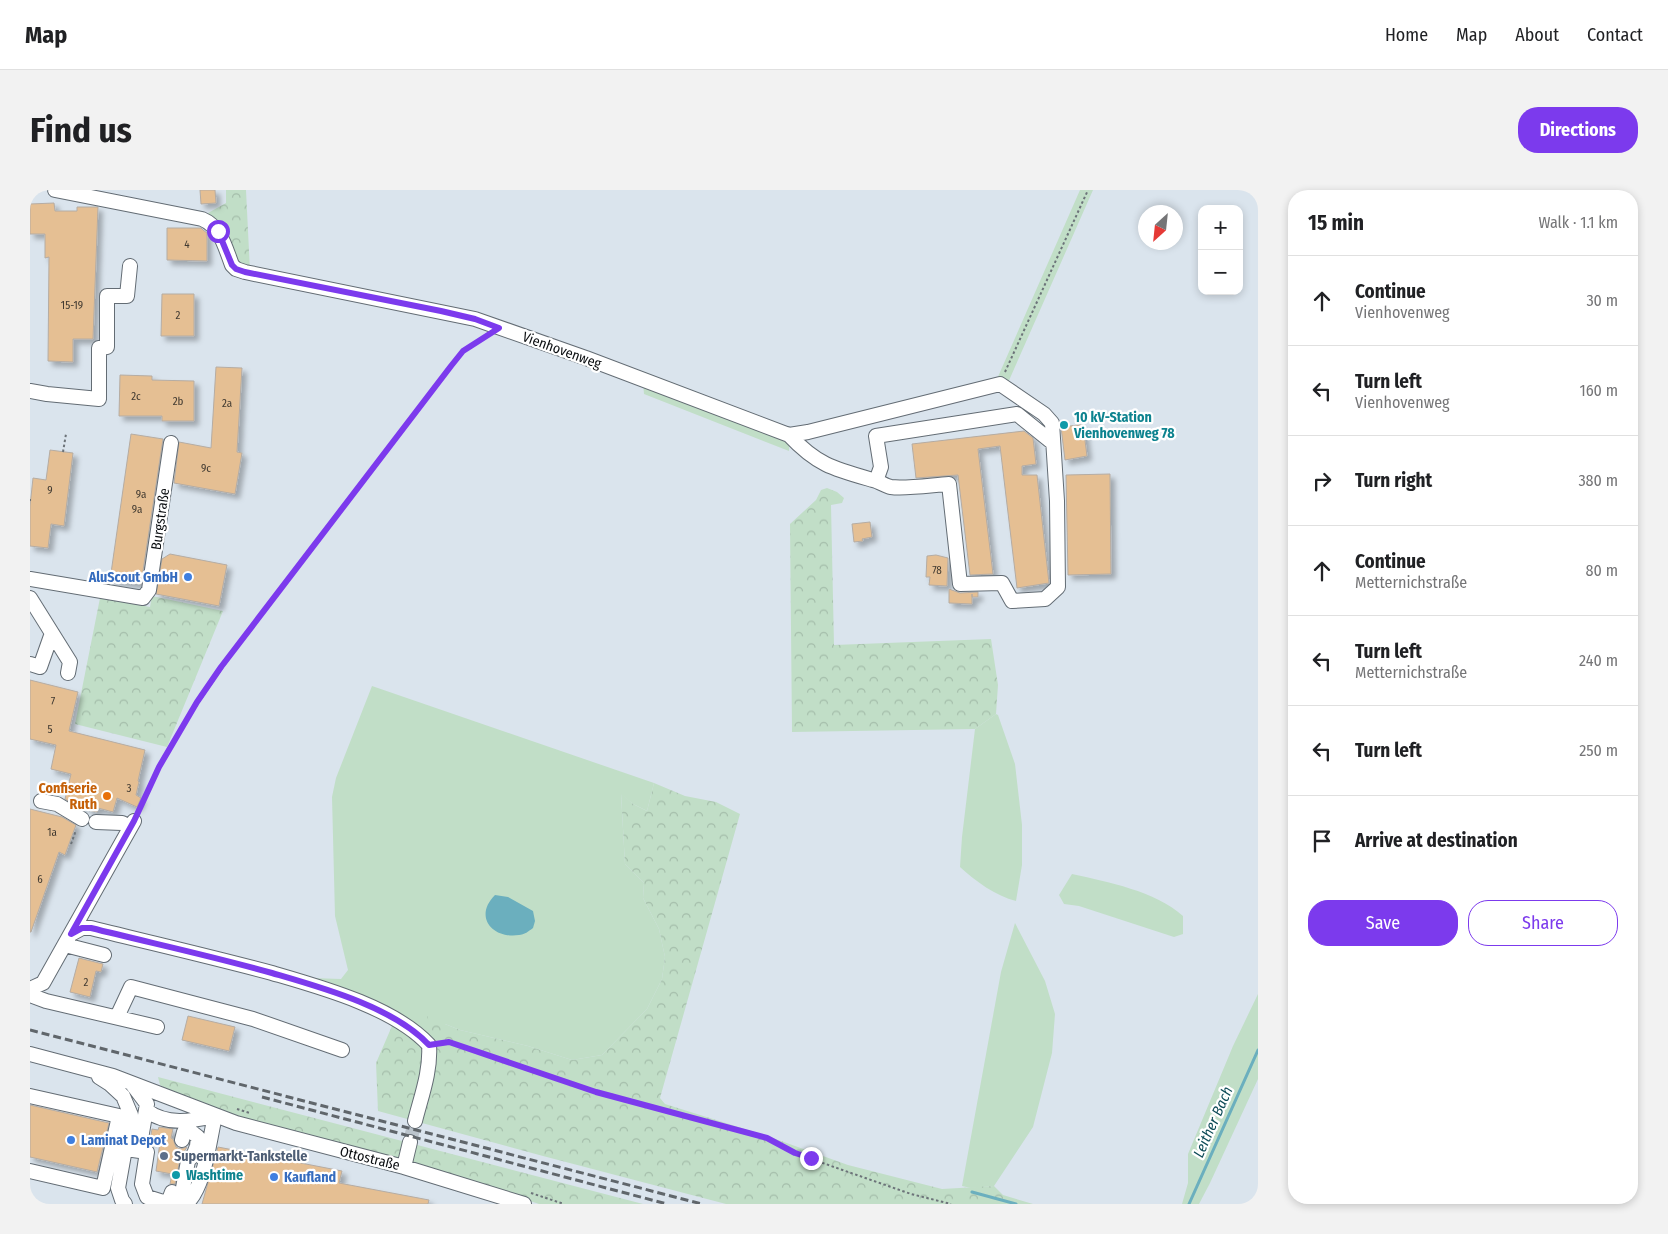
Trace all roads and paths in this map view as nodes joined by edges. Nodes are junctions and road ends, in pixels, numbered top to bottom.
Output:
1 (55, 190) edge
2 (1088, 190) edge
3 (130, 266) dead end
4 (499, 328) junction
5 (1000, 384) junction
6 (30, 391) edge
7 (66, 434) dead end
8 (789, 435) junction
9 (171, 443) dead end
10 (1053, 443) junction
11 (63, 452) dead end
12 (876, 481) junction
13 (30, 579) edge
14 (31, 607) edge
15 (52, 633) junction
16 (30, 664) edge
17 (68, 673) dead end
18 (41, 801) dead end
19 (82, 819) dead end
20 (96, 822) dead end
21 (132, 824) junction
22 (74, 837) dead end
23 (71, 844) dead end
24 (68, 939) junction
25 (104, 955) dead end
26 (30, 989) edge
27 (30, 995) edge
28 (117, 1017) junction
29 (157, 1027) dead end
30 (429, 1045) junction
31 (342, 1050) dead end
32 (30, 1054) edge
33 (87, 1070) junction
34 (132, 1084) junction
35 (157, 1092) junction
36 (30, 1096) edge
37 (140, 1110) junction
38 (215, 1116) junction
39 (415, 1121) tunnel mouth
40 (182, 1140) dead end
41 (410, 1142) tunnel mouth
42 (133, 1149) junction
43 (404, 1167) junction
44 (30, 1171) edge
45 (172, 1192) dead end
46 (125, 1204) edge
47 (180, 1204) edge
48 (186, 1204) edge
49 (524, 1204) edge
50 (951, 1204) edge

1 - 4 street, Vienhovenweg
2 - 5 path
3 - 6 street
4 - 8 street, Vienhovenweg
4 - 21 path
5 - 8 street
5 - 10 street
7 - 11 path
8 - 12 street
9 - 13 street, Burgstraße
10 - 12 street
10 - 12 street
14 - 15 street
15 - 16 street
15 - 17 street
18 - 19 street
20 - 21 street
21 - 24 street
22 - 23 path
24 - 25 street
24 - 26 street
24 - 30 street
27 - 28 street
28 - 29 street
28 - 31 street
30 - 39 street
30 - 50 path
32 - 33 street, Ottostraße
33 - 34 street, Ottostraße
33 - 37 street, Ottostraße
34 - 35 street, Ottostraße
34 - 37 street
35 - 37 street
35 - 38 street, Ottostraße
36 - 44 street
37 - 38 street
37 - 42 street
38 - 43 street, Ottostraße
38 - 48 street
40 - 47 street
41 - 43 street
42 - 45 street
42 - 46 street
43 - 49 street, Ottostraße

